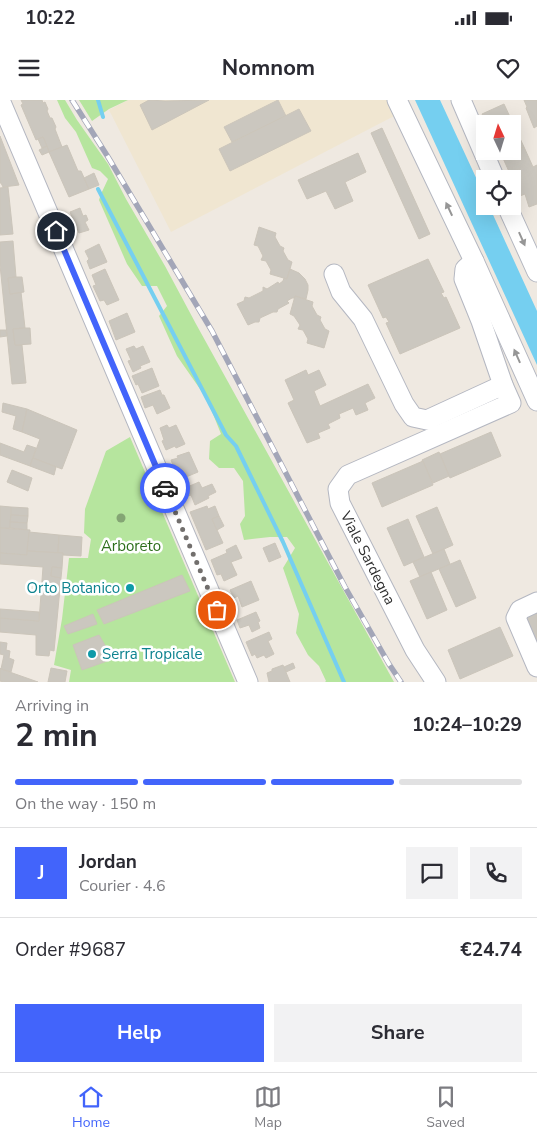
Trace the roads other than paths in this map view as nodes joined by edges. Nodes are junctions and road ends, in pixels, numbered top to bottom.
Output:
1 (397, 100) edge
2 (460, 100) edge
3 (2, 109) edge
4 (491, 170) edge
5 (511, 215) edge
6 (474, 261) junction
7 (537, 272) edge
8 (334, 274) dead end
9 (503, 385) junction
10 (537, 401) edge
11 (537, 602) edge
12 (537, 667) edge
13 (248, 682) edge
14 (436, 682) edge

6 -> 1 street
2 - 4 street
3 - 13 street
5 -> 7 street
6 - 9 street, Viale Sardegna
10 -> 6 street
8 - 9 street
9 - 14 street, Viale Sardegna
11 - 12 street

